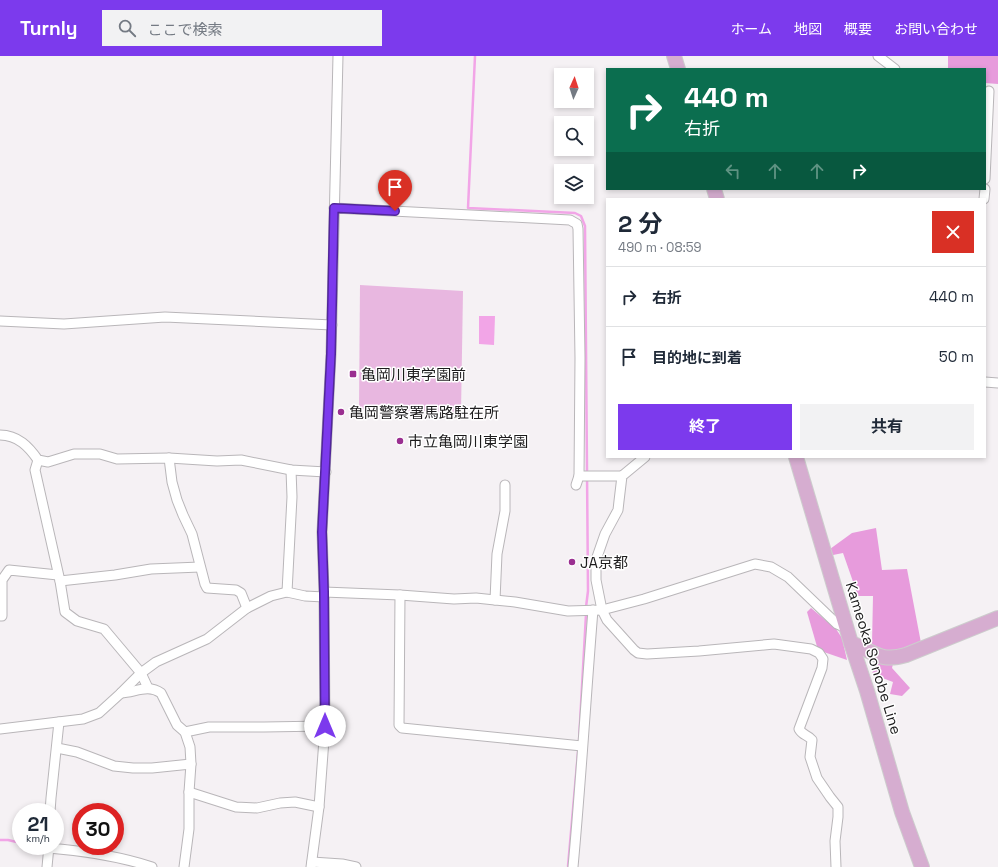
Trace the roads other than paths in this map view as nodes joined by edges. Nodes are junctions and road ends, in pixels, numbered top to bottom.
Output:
1 (338, 56) edge
2 (674, 56) edge
3 (878, 56) edge
4 (678, 68) edge
5 (894, 68) edge
6 (991, 91) edge
7 (986, 164) edge
8 (334, 208) junction
9 (0, 321) edge
10 (332, 325) junction
11 (986, 382) edge
12 (998, 383) edge
13 (0, 435) edge
14 (169, 458) junction
15 (643, 458) edge
16 (796, 458) edge
17 (38, 460) junction
18 (291, 470) junction
19 (326, 472) junction
20 (622, 476) junction
21 (505, 485) dead end
22 (200, 567) junction
23 (59, 578) junction
24 (1, 580) edge
25 (287, 592) junction
26 (324, 594) junction
27 (400, 595) junction
28 (495, 600) junction
29 (247, 608) junction
30 (597, 610) junction
31 (0, 616) edge
32 (998, 618) edge
33 (850, 636) junction
34 (141, 673) junction
35 (148, 688) junction
36 (121, 694) junction
37 (59, 722) junction
38 (325, 726) junction
39 (0, 729) edge
40 (185, 732) junction
41 (579, 746) junction
42 (57, 748) junction
43 (191, 764) junction
44 (189, 792) junction
45 (51, 803) edge
46 (318, 807) junction
47 (64, 849) edge
48 (48, 855) edge
49 (311, 864) edge
50 (47, 867) edge
51 (152, 867) edge
52 (184, 867) edge
53 (356, 867) edge
54 (573, 867) edge
55 (836, 867) edge
56 (922, 867) edge

1 - 8 street
2 - 4 main road
3 - 5 street
6 - 7 street
8 - 10 street
8 - 20 street
9 - 10 street
10 - 19 street
11 - 12 street
13 - 17 street
14 - 17 street
14 - 18 street
14 - 22 street
15 - 20 street
16 - 33 main road, Kameoka Sonobe Line
17 - 23 street
18 - 19 street
18 - 25 street
19 - 26 street
20 - 30 street
21 - 28 street
22 - 23 street
22 - 29 street
23 - 24 street
23 - 34 street
24 - 31 street
25 - 26 street
25 - 29 street
26 - 27 street
26 - 38 street
27 - 28 street
27 - 41 street
28 - 30 street
29 - 34 street
30 - 33 street
30 - 41 street
30 - 55 street
32 - 33 main road
33 - 56 main road, Kameoka Sonobe Line
34 - 35 street
34 - 36 street
35 - 36 street
35 - 40 street
36 - 37 street
37 - 39 street
37 - 42 street
38 - 40 street
38 - 46 street
40 - 43 street
41 - 54 street
42 - 43 street
42 - 45 street
43 - 44 street
44 - 46 street
44 - 52 street
46 - 49 street
47 - 51 street
48 - 50 street
49 - 53 street

